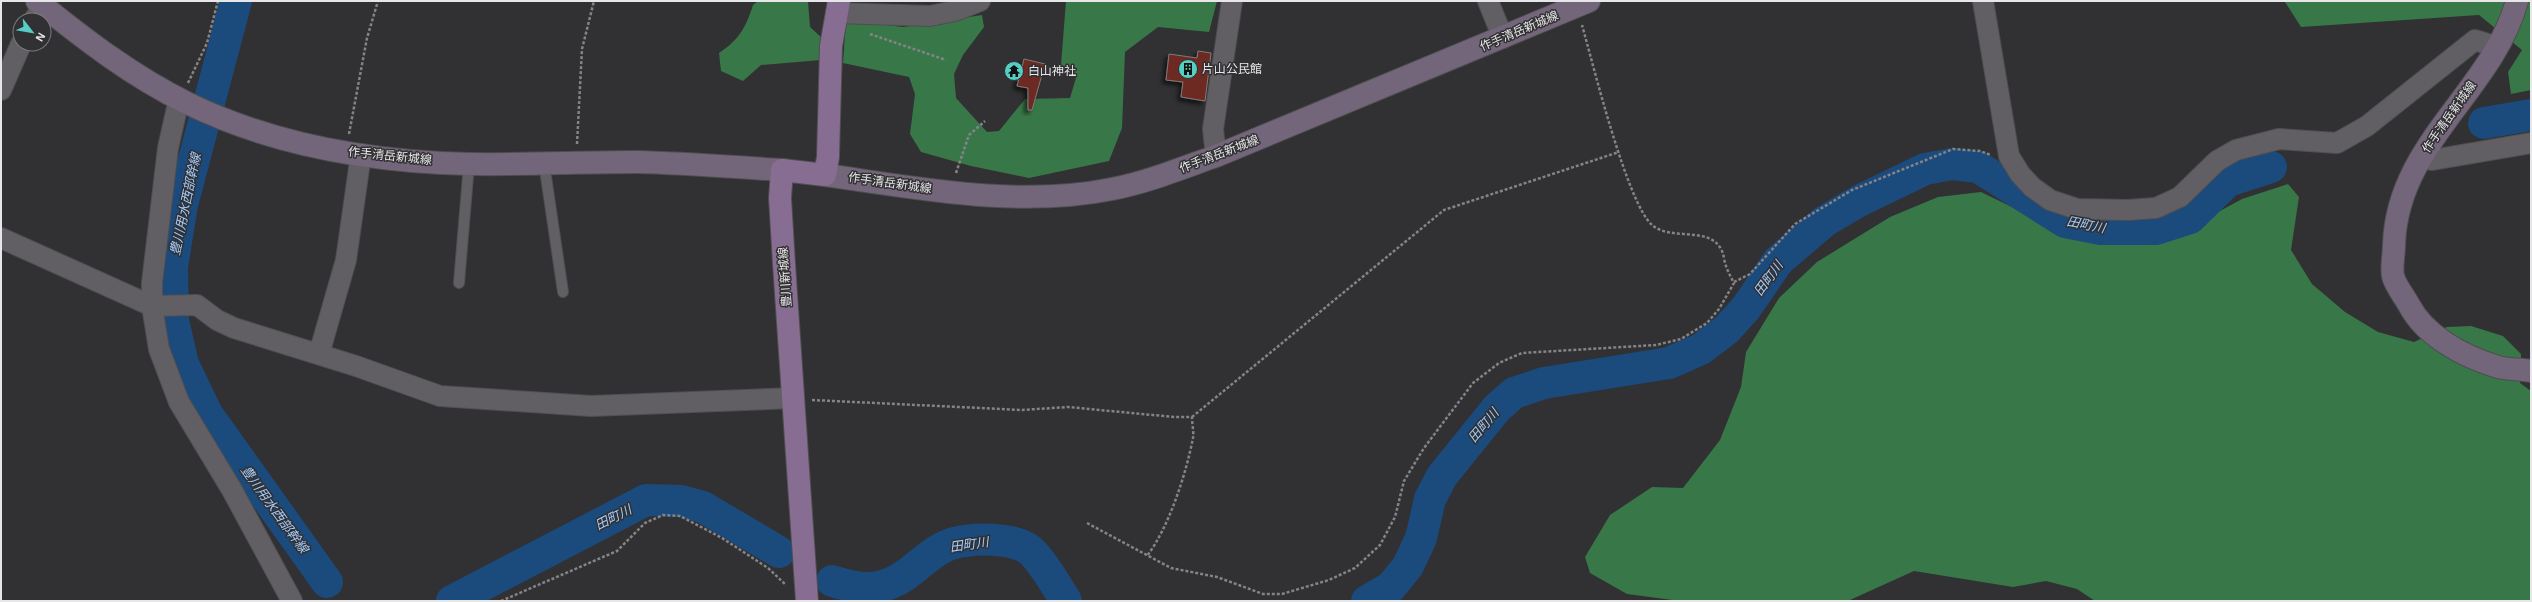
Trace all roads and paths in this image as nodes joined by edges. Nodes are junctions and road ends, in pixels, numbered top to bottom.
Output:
1 (218, 1) edge
2 (378, 1) edge
3 (594, 1) edge
4 (980, 1) edge
5 (1232, 1) edge
6 (1488, 1) edge
7 (1983, 1) edge
8 (2517, 1) edge
9 (1580, 5) edge
10 (837, 7) edge
11 (38, 9) edge
12 (863, 32) dead end
13 (1503, 38) junction
14 (2497, 47) junction
15 (18, 52) edge
16 (946, 60) dead end
17 (1, 90) edge
18 (184, 101) junction
19 (985, 121) dead end
20 (2531, 143) edge
21 (1619, 152) junction
22 (353, 153) junction
23 (1216, 156) junction
24 (2009, 156) junction
25 (2422, 156) junction
26 (544, 163) junction
27 (576, 163) junction
28 (469, 164) junction
29 (782, 170) junction
30 (825, 175) junction
31 (955, 192) junction
32 (1, 238) edge
33 (459, 283) dead end
34 (1734, 283) junction
35 (563, 292) dead end
36 (154, 306) junction
37 (319, 354) junction
38 (2531, 371) edge
39 (794, 398) junction
40 (1192, 417) junction
41 (1087, 522) dead end
42 (1147, 556) junction
43 (789, 588) dead end
44 (292, 601) edge
45 (501, 601) edge
46 (808, 601) edge

1 - 18 path
2 - 22 path
3 - 27 path
4 - 10 street
5 - 23 street
6 - 13 street
7 - 24 street
8 - 14 main road, 作手清岳新城線
9 - 13 main road, 作手清岳新城線
9 - 21 path
10 - 30 main road
11 - 18 main road, 作手清岳新城線
12 - 16 path
13 - 23 main road, 作手清岳新城線
14 - 24 street
14 - 25 main road, 作手清岳新城線
15 - 17 street
18 - 22 main road, 作手清岳新城線
18 - 36 street
19 - 31 path
20 - 25 street
21 - 34 path
21 - 40 path
22 - 28 main road, 作手清岳新城線
22 - 37 street
23 - 31 main road, 作手清岳新城線
24 - 34 path
25 - 38 main road, 作手清岳新城線
26 - 27 main road, 作手清岳新城線
26 - 28 main road, 作手清岳新城線
26 - 35 lane
27 - 29 main road, 作手清岳新城線
28 - 33 lane
29 - 30 main road
29 - 39 main road, 豊川新城線
30 - 31 main road, 作手清岳新城線
32 - 36 street
34 - 42 path
36 - 37 street
36 - 44 street
37 - 39 street
39 - 40 path
39 - 46 main road, 豊川新城線
40 - 42 path
41 - 42 path
43 - 45 path

